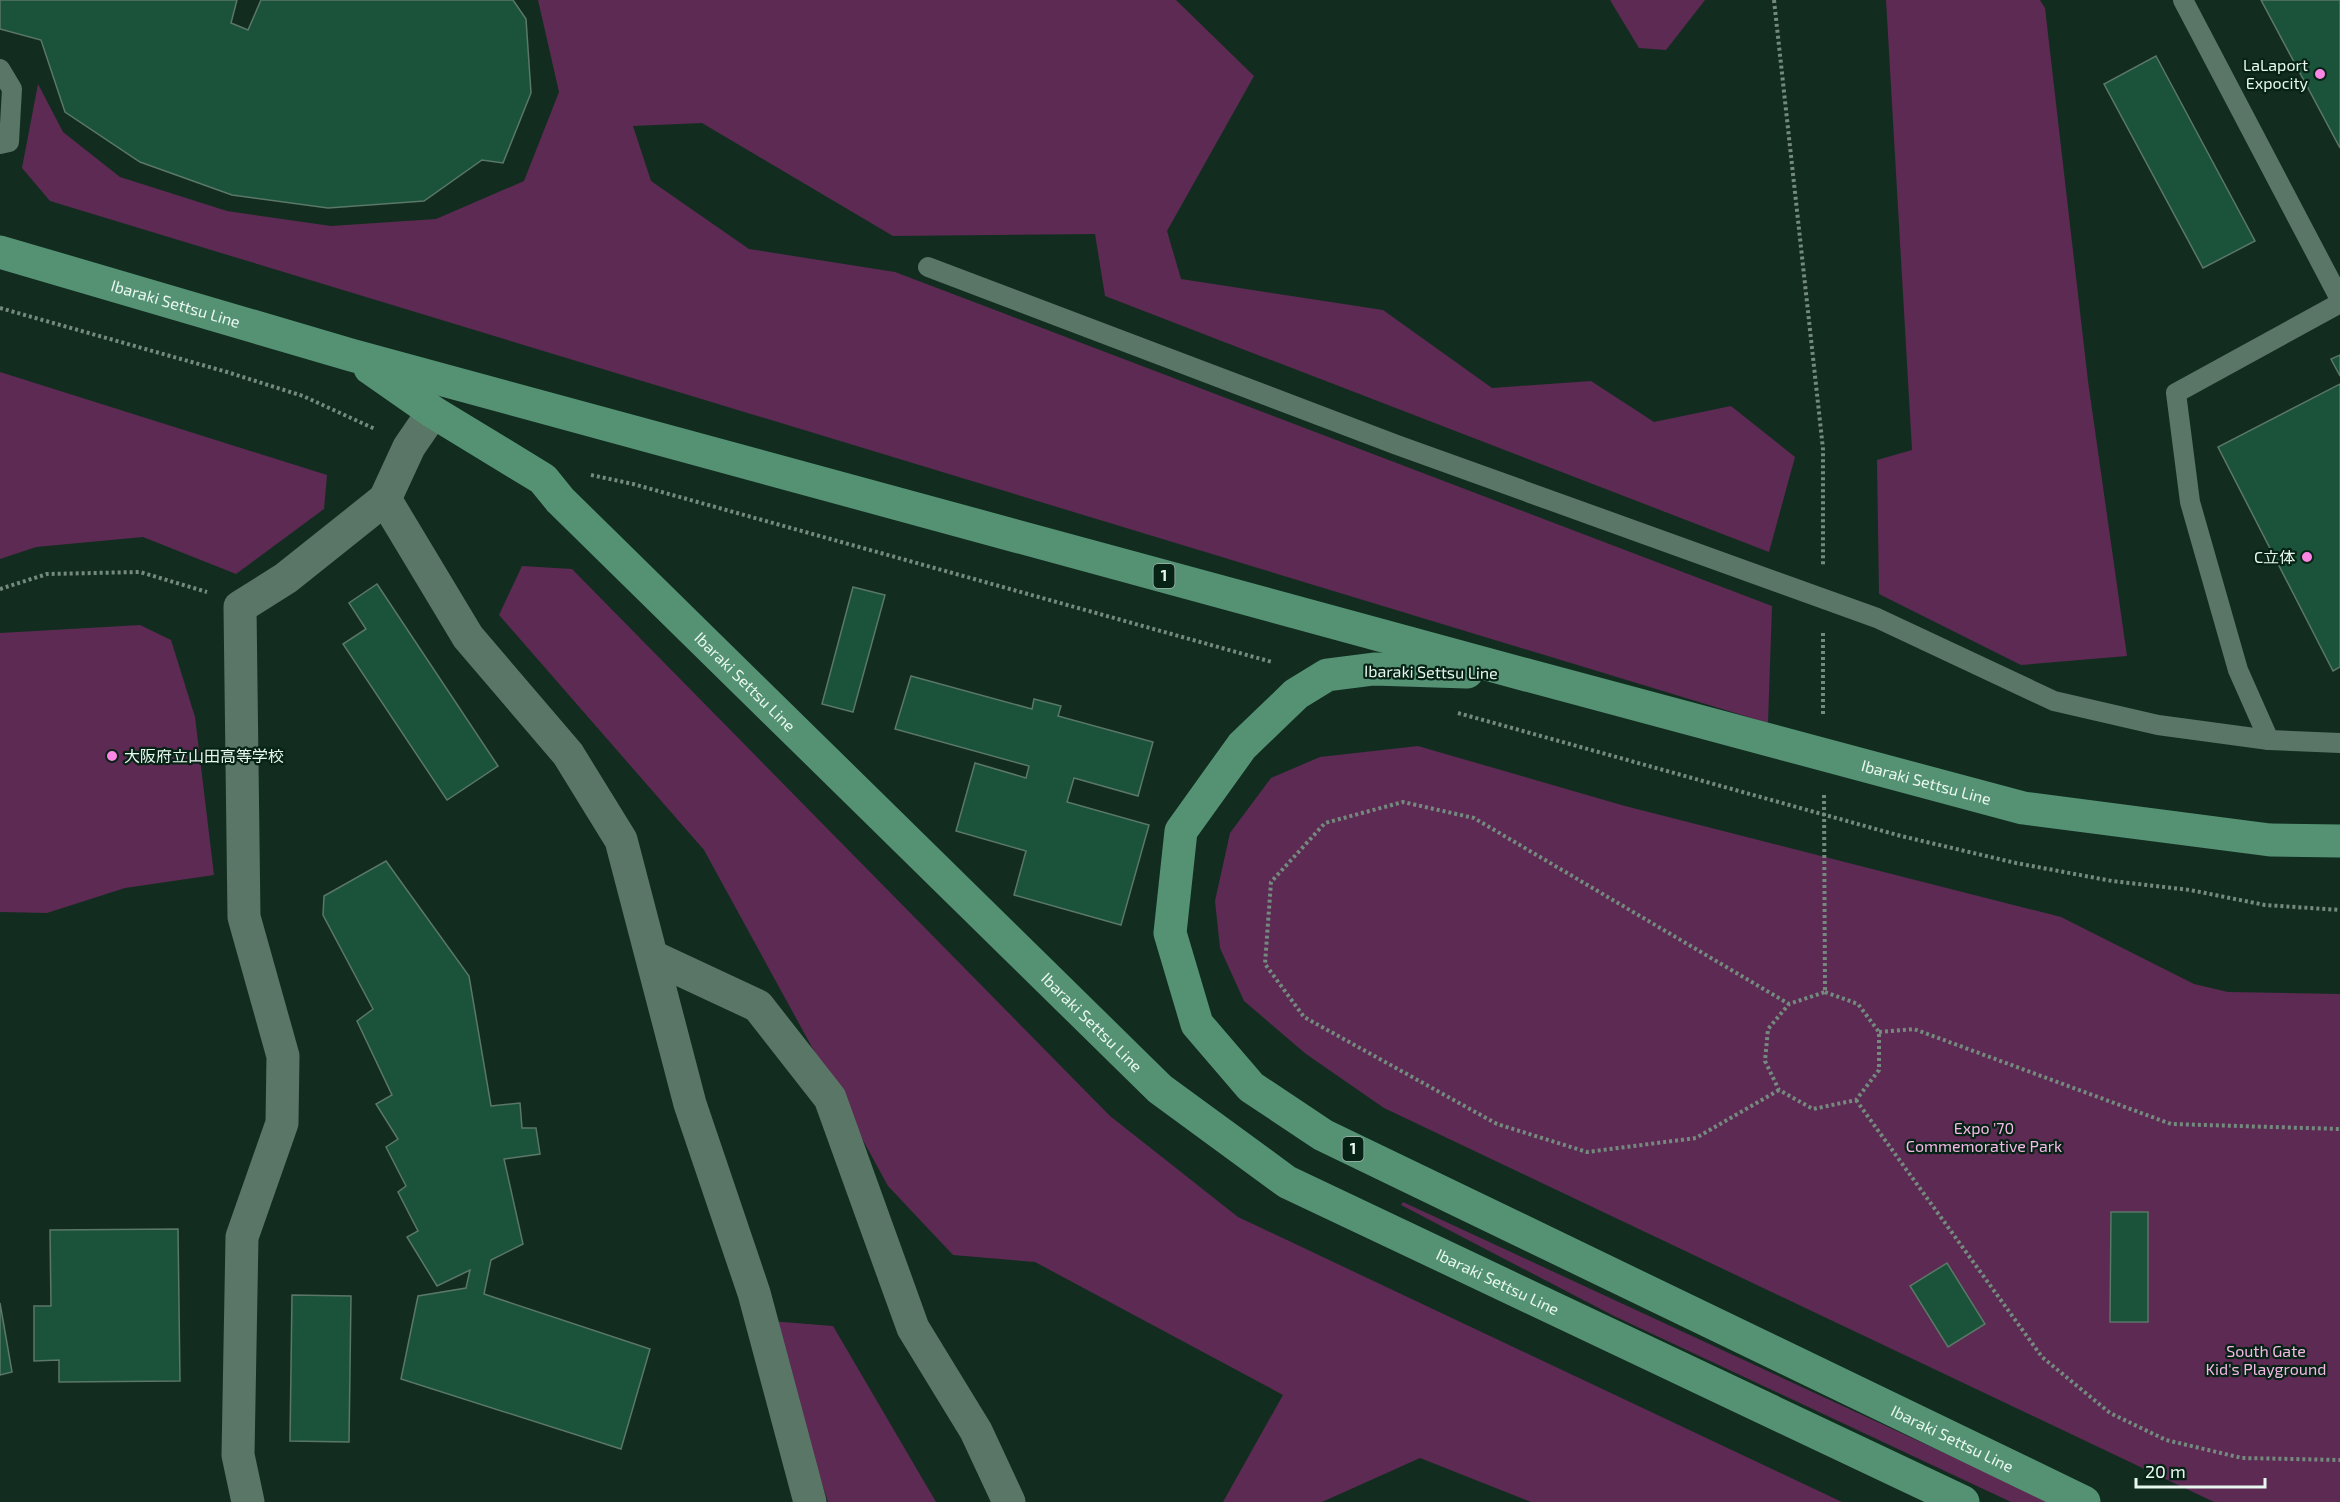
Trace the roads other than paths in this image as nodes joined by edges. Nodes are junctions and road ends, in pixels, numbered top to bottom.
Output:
1 (2183, 0) edge
2 (0, 69) edge
3 (0, 144) edge
4 (0, 252) edge
5 (928, 267) dead end
6 (2340, 301) edge
7 (351, 355) junction
8 (433, 412) junction
9 (385, 499) junction
10 (1523, 674) junction
11 (2269, 740) junction
12 (2340, 742) edge
13 (2340, 841) edge
14 (653, 957) junction
15 (248, 1502) edge
16 (810, 1502) edge
17 (1009, 1502) edge
18 (1963, 1502) edge
19 (2084, 1502) edge

1 - 6 lane
2 - 3 lane
4 - 7 main road, Ibaraki Settsu Line / 1
5 - 11 lane
6 - 11 lane
7 - 8 main road, Ibaraki Settsu Line / 1
7 - 10 main road, Ibaraki Settsu Line / 1
8 - 9 street
8 - 18 main road, Ibaraki Settsu Line / 1
9 - 14 street
9 - 15 street
10 - 13 main road, Ibaraki Settsu Line / 1
10 - 19 main road, Ibaraki Settsu Line / 1
11 - 12 lane
14 - 16 street
14 - 17 street

